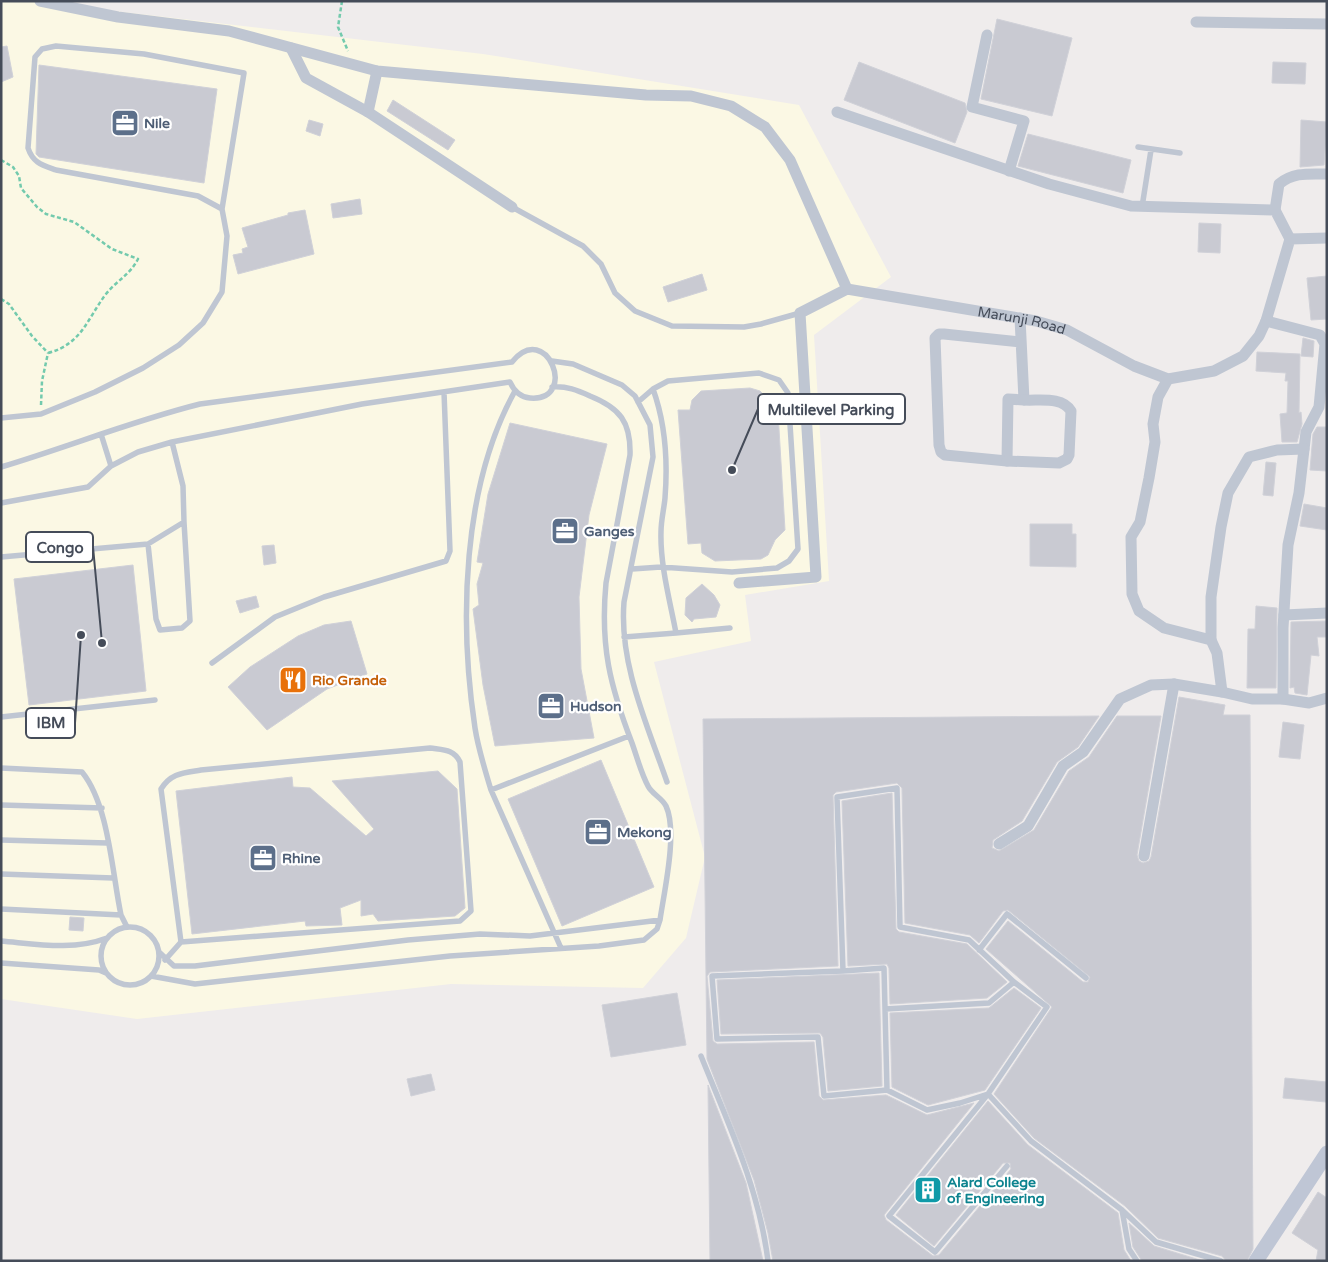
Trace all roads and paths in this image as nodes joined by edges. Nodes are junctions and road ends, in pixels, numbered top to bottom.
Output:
1 (40, 1) edge
2 (342, 1) edge
3 (1196, 22) dead end
4 (1327, 24) edge
5 (987, 35) dead end
6 (291, 48) junction
7 (353, 64) junction
8 (377, 71) junction
9 (368, 112) junction
10 (837, 112) dead end
11 (1138, 147) dead end
12 (1151, 150) junction
13 (1180, 153) dead end
14 (1, 160) edge
15 (1009, 171) junction
16 (1327, 174) edge
17 (512, 207) joint
18 (1142, 207) junction
19 (222, 209) junction
20 (1275, 210) junction
21 (1327, 238) edge
22 (1290, 239) junction
23 (847, 289) junction
24 (1, 299) edge
25 (800, 312) junction
26 (1020, 318) junction
27 (1266, 321) junction
28 (1021, 342) junction
29 (1326, 344) edge
30 (48, 353) junction
31 (552, 361) junction
32 (1168, 379) junction
33 (552, 387) junction
34 (653, 389) junction
35 (444, 392) junction
36 (515, 392) junction
37 (1024, 400) junction
38 (638, 402) junction
39 (1323, 406) edge
40 (41, 414) junction
41 (1, 418) edge
42 (101, 434) junction
43 (172, 442) junction
44 (1304, 450) junction
45 (1007, 461) junction
46 (111, 466) junction
47 (1, 467) edge
48 (1, 503) edge
49 (184, 522) junction
50 (148, 544) junction
51 (1, 557) edge
52 (664, 567) junction
53 (632, 569) junction
54 (739, 583) dead end
55 (1327, 613) edge
56 (1284, 615) junction
57 (730, 628) dead end
58 (676, 633) junction
59 (624, 637) junction
60 (1211, 640) junction
61 (212, 664) dead end
62 (1174, 684) junction
63 (1222, 692) junction
64 (1327, 698) edge
65 (1283, 699) junction
66 (155, 700) dead end
67 (1, 716) edge
68 (629, 736) junction
69 (1, 768) edge
70 (667, 782) dead end
71 (491, 790) junction
72 (1, 805) edge
73 (102, 808) junction
74 (1, 840) edge
75 (107, 843) junction
76 (999, 844) dead end
77 (1144, 856) dead end
78 (1, 874) edge
79 (113, 878) junction
80 (1, 909) edge
81 (121, 915) junction
82 (660, 920) junction
83 (127, 927) junction
84 (556, 933) junction
85 (107, 938) junction
86 (1, 942) edge
87 (181, 942) junction
88 (561, 948) junction
89 (980, 950) junction
90 (159, 952) junction
91 (165, 960) junction
92 (1, 963) edge
93 (843, 971) junction
94 (106, 973) junction
95 (151, 976) junction
96 (1086, 978) dead end
97 (1014, 982) junction
98 (885, 1009) junction
99 (701, 1056) dead end
100 (887, 1090) junction
101 (988, 1094) junction
102 (1327, 1152) edge
103 (1007, 1166) dead end
104 (1122, 1210) junction
105 (768, 1261) edge
106 (1138, 1261) edge
107 (1221, 1261) edge
108 (1256, 1261) edge

1 - 6 street
2 - 7 path
3 - 4 street
5 - 15 street
6 - 7 street
6 - 9 street
7 - 8 street
8 - 9 street
8 - 23 street
9 - 17 street
10 - 15 street
11 - 12 lane
12 - 13 lane
12 - 18 lane
14 - 30 path
15 - 18 street
16 - 20 street
17 - 25 lane
18 - 20 street
19 - 19 lane
19 - 40 lane
20 - 22 street
21 - 22 street
22 - 27 street
23 - 25 street
23 - 26 street, Marunji Road
24 - 30 path
25 - 54 street
26 - 28 street
26 - 32 street, Marunji Road
27 - 29 street
27 - 32 street
28 - 37 street
28 - 45 street
29 - 39 street
30 - 40 path
31 - 33 lane
31 - 38 lane
31 - 42 lane
32 - 60 street
33 - 36 lane
33 - 68 lane
34 - 38 lane
34 - 52 lane
34 - 52 lane
35 - 36 lane
35 - 43 lane
35 - 61 lane
36 - 71 lane
37 - 45 street
37 - 45 street
38 - 53 lane
39 - 44 street
40 - 41 lane
42 - 46 lane
42 - 47 lane
43 - 46 lane
43 - 49 lane
44 - 56 street
44 - 60 street
46 - 48 lane
49 - 50 lane
49 - 50 lane
50 - 51 lane
52 - 53 lane
52 - 58 lane
53 - 59 lane
55 - 56 street
56 - 65 street
57 - 58 lane
58 - 59 lane
59 - 70 lane
60 - 63 street
62 - 63 street
62 - 76 street
62 - 77 street
63 - 65 street
64 - 65 street
66 - 67 lane
68 - 71 lane
68 - 82 lane
69 - 73 lane
71 - 84 lane
72 - 73 lane
73 - 75 lane
74 - 75 lane
75 - 79 lane
78 - 79 lane
79 - 81 lane
80 - 81 lane
81 - 83 lane
82 - 84 lane
82 - 88 lane
83 - 85 lane
83 - 90 lane
84 - 88 lane
84 - 91 lane
85 - 86 lane
85 - 94 lane
87 - 87 lane
87 - 91 lane
88 - 95 lane
89 - 93 lane
89 - 96 lane
89 - 97 lane
90 - 91 lane
90 - 95 lane
92 - 94 lane
93 - 98 lane
93 - 100 lane
94 - 95 lane
97 - 98 lane
97 - 101 lane
98 - 100 lane
99 - 105 lane
100 - 101 lane
101 - 103 lane
101 - 104 lane
102 - 108 street
104 - 106 lane
104 - 107 lane

